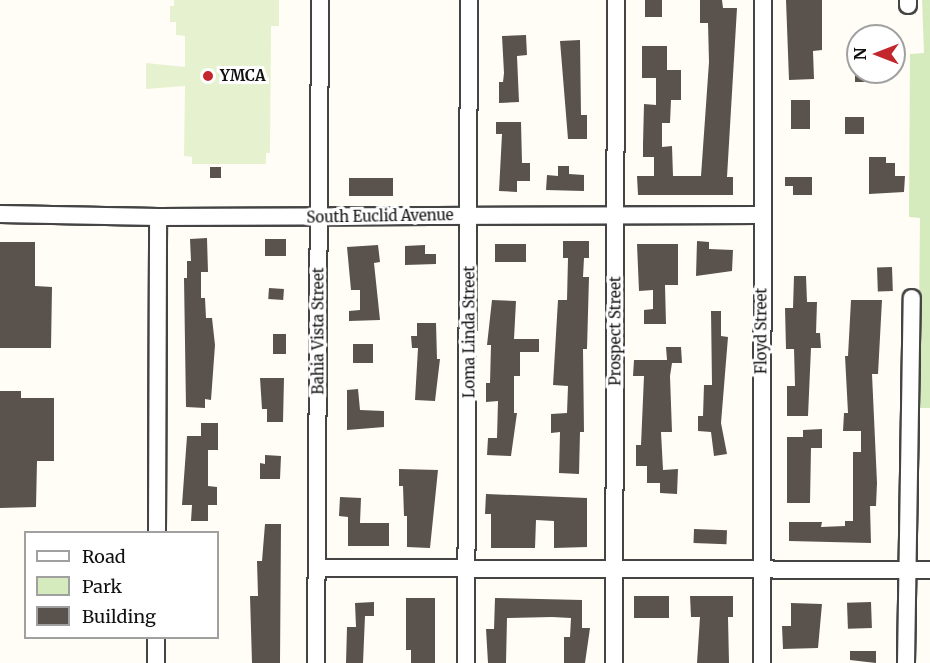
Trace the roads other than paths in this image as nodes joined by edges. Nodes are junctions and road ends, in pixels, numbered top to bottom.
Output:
1 (320, 0) edge
2 (469, 0) edge
3 (616, 0) edge
4 (763, 0) edge
5 (0, 214) edge
6 (615, 214) junction
7 (760, 214) junction
8 (470, 215) junction
9 (158, 218) junction
10 (318, 218) junction
11 (912, 298) dead end
12 (157, 531) edge
13 (317, 568) junction
14 (615, 568) junction
15 (468, 569) junction
16 (762, 569) junction
17 (906, 569) junction
18 (930, 570) edge
19 (156, 639) edge
20 (156, 663) edge
21 (316, 663) edge
22 (466, 663) edge
23 (614, 663) edge
24 (762, 663) edge
25 (906, 663) edge

1 - 10 street, Bahia Vista Street
2 - 8 street, Loma Linda Street
3 - 6 street, Prospect Street
4 - 7 street, Floyd Street
5 - 9 street, South Euclid Avenue
6 - 7 street, South Euclid Avenue
6 - 8 street, South Euclid Avenue
6 - 14 street, Prospect Street
7 - 16 street, Floyd Street
8 - 10 street, South Euclid Avenue
8 - 15 street, Loma Linda Street
9 - 10 street, South Euclid Avenue
9 - 12 street
10 - 13 street, Bahia Vista Street
11 - 17 street
13 - 15 street
13 - 21 street, Bahia Vista Street
14 - 15 street
14 - 16 street
14 - 23 street, Prospect Street
15 - 22 street, Loma Linda Street
16 - 17 street
16 - 24 street, Floyd Street
17 - 18 street
17 - 25 street
19 - 20 street

